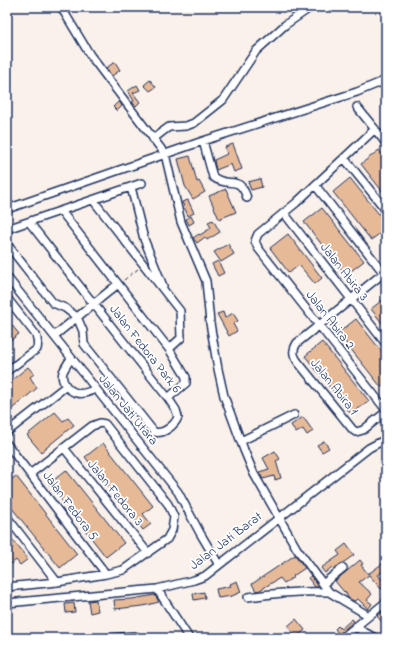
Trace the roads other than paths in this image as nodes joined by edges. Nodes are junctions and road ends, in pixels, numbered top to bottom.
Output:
1 (61, 7) edge
2 (311, 7) edge
3 (386, 80) edge
4 (357, 107) dead end
5 (375, 129) junction
6 (154, 139) junction
7 (203, 141) junction
8 (386, 143) edge
9 (165, 154) junction
10 (344, 158) junction
11 (142, 183) dead end
12 (315, 185) junction
13 (131, 187) junction
14 (247, 198) dead end
15 (93, 200) junction
16 (7, 209) edge
17 (386, 210) edge
18 (61, 211) junction
19 (284, 213) junction
20 (30, 222) junction
21 (7, 229) edge
22 (7, 244) edge
23 (385, 273) edge
24 (7, 277) edge
25 (118, 284) junction
26 (166, 294) junction
27 (7, 298) edge
28 (351, 299) junction
29 (94, 304) junction
30 (77, 317) junction
31 (318, 325) junction
32 (54, 336) junction
33 (386, 344) edge
34 (169, 349) junction
35 (71, 358) junction
36 (7, 371) edge
37 (66, 386) junction
38 (96, 389) junction
39 (168, 398) junction
40 (386, 411) edge
41 (294, 415) dead end
42 (7, 432) edge
43 (386, 439) edge
44 (241, 441) junction
45 (7, 444) edge
46 (64, 448) junction
47 (13, 453) junction
48 (7, 457) edge
49 (30, 474) junction
50 (7, 517) edge
51 (278, 518) junction
52 (148, 553) junction
53 (219, 565) junction
54 (343, 568) dead end
55 (106, 574) junction
56 (58, 582) junction
57 (323, 584) junction
58 (7, 587) edge
59 (157, 590) junction
60 (329, 592) junction
61 (248, 597) dead end
62 (386, 602) edge
63 (7, 603) edge
64 (369, 616) junction
65 (355, 627) junction
66 (124, 637) edge
67 (111, 638) edge
68 (139, 638) edge
69 (189, 638) edge
70 (342, 638) edge
71 (375, 638) edge

1 - 6 street
2 - 6 street
3 - 7 street
4 - 5 street
5 - 8 street
5 - 10 street
6 - 9 street
7 - 9 street
7 - 14 street
9 - 16 street
9 - 44 street
10 - 12 street
10 - 17 street
11 - 13 street
12 - 19 street
12 - 23 street
13 - 15 street
13 - 26 street
15 - 18 street
15 - 26 street
18 - 20 street
18 - 25 street
19 - 28 street, Jalan Abira 3
19 - 31 street, Jalan Abira 2
20 - 21 street
20 - 29 street, Jalan Fedora Park 6
22 - 30 street
23 - 28 street
24 - 32 street, Jalan Jati Utara
25 - 29 street
25 - 34 street
26 - 34 street
27 - 36 street
28 - 31 street
28 - 33 street, Jalan Abira 3
29 - 30 street
29 - 39 street, Jalan Fedora Park 6
30 - 32 street
30 - 39 street, Jalan Fedora Park 6
31 - 40 street, Jalan Abira 2
31 - 40 street, Jalan Abira 1
32 - 35 street, Jalan Jati Utara
34 - 39 street
35 - 37 street
35 - 38 street, Jalan Jati Utara
37 - 38 street
37 - 42 street
38 - 53 street, Jalan Jati Utara
41 - 44 street
43 - 51 street, Jalan Jati Barat
44 - 51 street
45 - 47 street, Jalan Fedora 5
46 - 49 street
46 - 52 street, Jalan Fedora 3
46 - 52 street
47 - 48 street
47 - 49 street, Jalan Fedora 5
49 - 55 street, Jalan Fedora 5
50 - 56 street
51 - 53 street, Jalan Jati Barat
51 - 57 street
52 - 55 street
53 - 59 street, Jalan Jati Barat
54 - 57 street
55 - 56 street
56 - 58 street
57 - 60 street
59 - 63 street, Jalan Jati Barat
59 - 69 street
60 - 61 street
60 - 64 street
62 - 64 street
64 - 65 street
65 - 70 street
65 - 71 street
66 - 67 street
66 - 68 street

